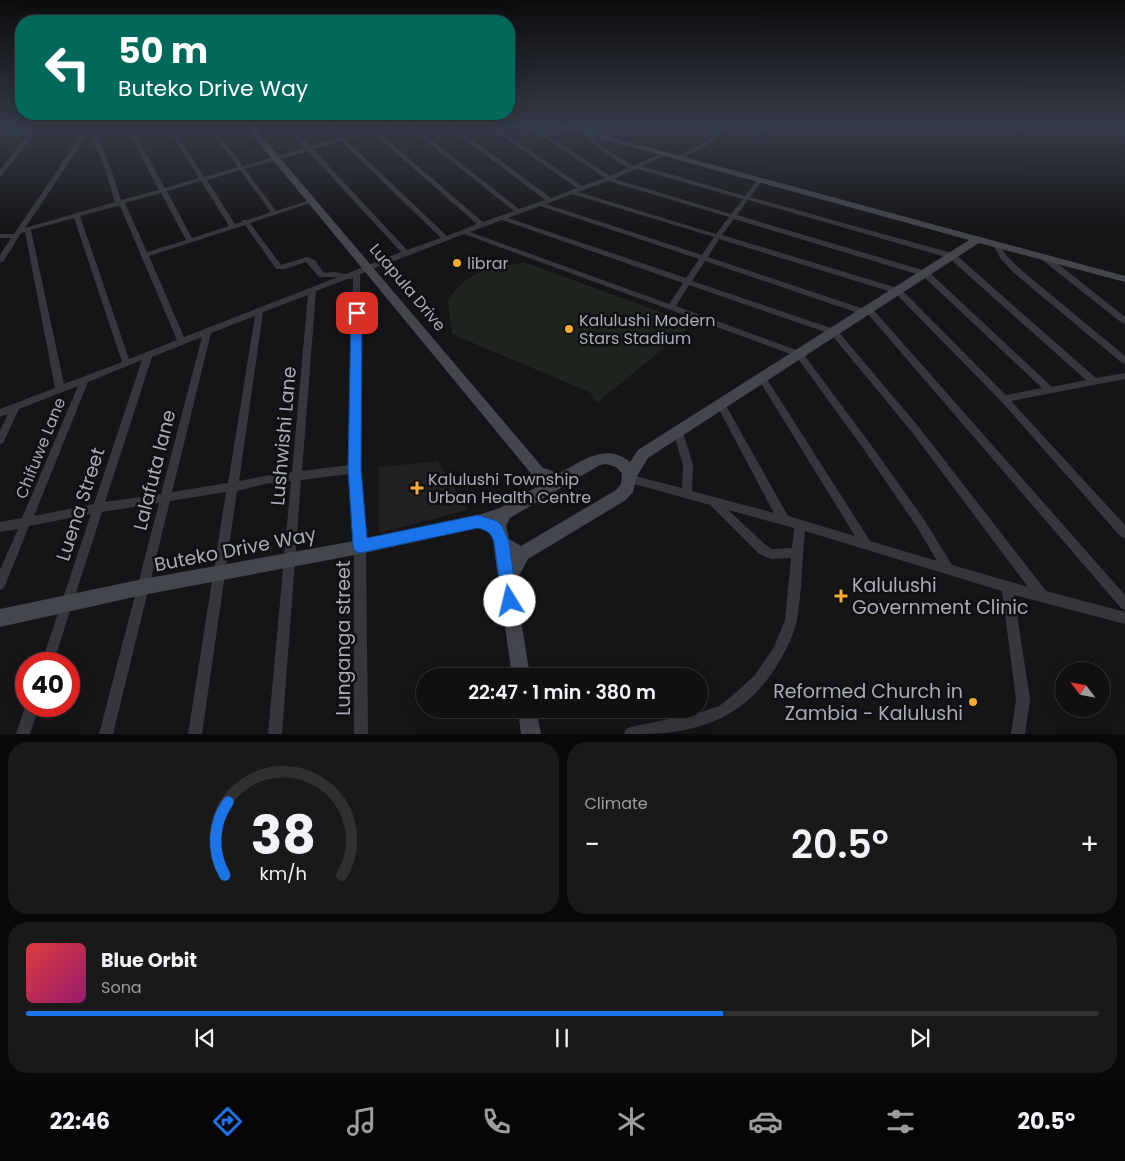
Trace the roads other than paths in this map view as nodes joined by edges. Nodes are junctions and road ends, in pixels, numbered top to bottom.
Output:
1 (11, 160) edge
2 (67, 160) edge
3 (105, 160) edge
4 (146, 160) edge
5 (190, 160) edge
6 (237, 160) edge
7 (267, 160) edge
8 (278, 160) edge
9 (320, 160) edge
10 (365, 160) edge
11 (409, 160) edge
12 (453, 160) edge
13 (496, 160) edge
14 (540, 160) edge
15 (582, 160) edge
16 (622, 160) edge
17 (651, 160) edge
18 (686, 160) edge
19 (242, 167) junction
20 (635, 168) junction
21 (0, 174) edge
22 (609, 178) junction
23 (202, 179) junction
24 (760, 180) junction
25 (581, 188) junction
26 (163, 191) junction
27 (572, 192) junction
28 (747, 199) junction
29 (550, 200) junction
30 (312, 201) junction
31 (120, 203) junction
32 (541, 204) junction
33 (274, 212) junction
34 (519, 212) junction
35 (77, 216) junction
36 (733, 217) junction
37 (503, 218) junction
38 (245, 221) junction
39 (482, 225) junction
40 (233, 226) junction
41 (28, 230) junction
42 (465, 232) junction
43 (17, 234) junction
44 (0, 236) edge
45 (718, 236) junction
46 (446, 238) junction
47 (978, 239) junction
48 (190, 241) junction
49 (996, 244) junction
50 (406, 253) junction
51 (146, 255) junction
52 (952, 256) junction
53 (704, 257) junction
54 (1044, 257) junction
55 (0, 260) edge
56 (369, 268) junction
57 (926, 274) junction
58 (353, 275) junction
59 (1125, 279) edge
60 (689, 282) junction
61 (312, 291) junction
62 (898, 291) junction
63 (670, 307) junction
64 (866, 310) junction
65 (259, 312) junction
66 (1125, 321) edge
67 (207, 332) junction
68 (834, 332) junction
69 (182, 341) junction
70 (799, 354) junction
71 (148, 355) junction
72 (1125, 361) edge
73 (126, 362) junction
74 (1125, 376) edge
75 (762, 378) junction
76 (84, 380) junction
77 (1094, 382) junction
78 (60, 389) junction
79 (1051, 391) junction
80 (1004, 399) junction
81 (721, 404) junction
82 (15, 408) junction
83 (0, 413) edge
84 (678, 432) junction
85 (0, 440) edge
86 (643, 454) junction
87 (612, 459) junction
88 (355, 469) junction
89 (538, 472) junction
90 (298, 475) junction
91 (630, 477) junction
92 (562, 480) junction
93 (233, 487) junction
94 (535, 495) junction
95 (687, 495) junction
96 (166, 497) junction
97 (713, 502) junction
98 (99, 508) junction
99 (505, 513) junction
100 (784, 520) junction
101 (478, 522) junction
102 (26, 523) junction
103 (800, 525) junction
104 (0, 527) edge
105 (1125, 533) edge
106 (499, 537) junction
107 (866, 544) junction
108 (360, 546) junction
109 (797, 553) junction
110 (522, 554) junction
111 (290, 559) junction
112 (950, 570) junction
113 (219, 573) junction
114 (506, 582) junction
115 (0, 584) edge
116 (143, 587) junction
117 (1006, 587) junction
118 (1042, 596) junction
119 (67, 603) junction
120 (1125, 604) edge
121 (0, 618) edge
122 (1125, 618) edge
123 (51, 652) edge
124 (520, 668) edge
125 (28, 717) edge
126 (528, 718) edge
127 (23, 734) edge
128 (106, 734) edge
129 (195, 734) edge
130 (275, 734) edge
131 (361, 734) edge
132 (531, 734) edge
133 (631, 734) edge
134 (1018, 734) edge

1 - 21 street
2 - 43 street
3 - 31 street
4 - 26 street
5 - 23 street
6 - 19 street
7 - 19 street
8 - 30 street, Luapula Drive
9 - 50 street
10 - 46 street
11 - 39 street
12 - 34 street
13 - 29 street
14 - 25 street
15 - 22 street
16 - 20 street
17 - 20 street
18 - 24 street
19 - 23 street
19 - 33 street
20 - 22 street
20 - 28 street
22 - 25 street
22 - 36 street
23 - 26 street
23 - 40 street
24 - 28 street
24 - 47 street
25 - 27 street
26 - 31 street
26 - 48 street
27 - 29 street
27 - 45 street
28 - 36 street
28 - 52 street
29 - 32 street
30 - 33 street
30 - 56 street, Luapula Drive
31 - 35 street
31 - 51 street
32 - 34 street
32 - 53 street
33 - 38 street
34 - 37 street
35 - 41 street
35 - 73 street
36 - 45 street
36 - 57 street
37 - 39 street
37 - 60 street
38 - 40 street
38 - 58 street
39 - 42 street
40 - 48 street
41 - 43 street
41 - 78 street
42 - 46 street
42 - 63 street
43 - 44 street
43 - 55 street
45 - 53 street
45 - 62 street
46 - 50 street
47 - 49 street
47 - 52 street
48 - 51 street
49 - 54 street
49 - 72 street
50 - 56 street
51 - 69 street
52 - 57 street
52 - 77 street
53 - 60 street
53 - 64 street
54 - 59 street
54 - 66 street
56 - 58 street
56 - 89 street, Luapula Drive
57 - 62 street
57 - 79 street
58 - 61 street
58 - 88 street, Lunganga street
60 - 63 street
60 - 68 street
61 - 65 street
61 - 90 street, Lushwishi Lane
62 - 64 street
62 - 80 street
63 - 70 street
64 - 68 street
64 - 120 street
65 - 67 street
65 - 93 street
67 - 69 street
67 - 96 street, Lalafuta lane
68 - 70 street
68 - 118 street
69 - 71 street
70 - 75 street
70 - 112 street
71 - 73 street
71 - 98 street, Luena Street
73 - 76 street
74 - 77 street
75 - 81 street
75 - 107 street
76 - 78 street
76 - 102 street, Chifuwe Lane
77 - 79 street
78 - 82 street
79 - 80 street
80 - 105 street
81 - 84 street
81 - 100 street
82 - 83 street
82 - 85 street
84 - 86 street
84 - 95 street
86 - 87 street, Buteko Drive Way
86 - 91 street
87 - 91 street
87 - 92 street, Buteko Drive Way
88 - 90 street
88 - 108 street, Lunganga street
89 - 92 street
89 - 94 street
90 - 93 street
90 - 111 street, Lushwishi Lane
91 - 95 street
91 - 110 street
92 - 94 street, Buteko Drive Way
93 - 96 street
93 - 113 street
94 - 99 street, Buteko Drive Way
95 - 97 street
96 - 98 street
96 - 116 street, Lalafuta lane
97 - 100 street
97 - 109 street
98 - 102 street
98 - 119 street, Luena Street
99 - 101 street, Buteko Drive Way
99 - 106 street
100 - 103 street
101 - 106 street
101 - 108 street, Buteko Drive Way
102 - 104 street
102 - 115 street, Chifuwe Lane
103 - 107 street
103 - 109 street
106 - 110 street
106 - 114 street
107 - 112 street
108 - 111 street, Buteko Drive Way
108 - 131 street, Lunganga street
109 - 133 street
110 - 114 street
111 - 113 street, Buteko Drive Way
111 - 130 street, Lushwishi Lane
112 - 117 street
113 - 116 street, Buteko Drive Way
113 - 129 street
114 - 124 street
116 - 119 street, Buteko Drive Way
116 - 128 street, Lalafuta lane
117 - 118 street
117 - 134 street
118 - 122 street
119 - 121 street, Buteko Drive Way
119 - 123 street, Luena Street
125 - 127 street
126 - 132 street

